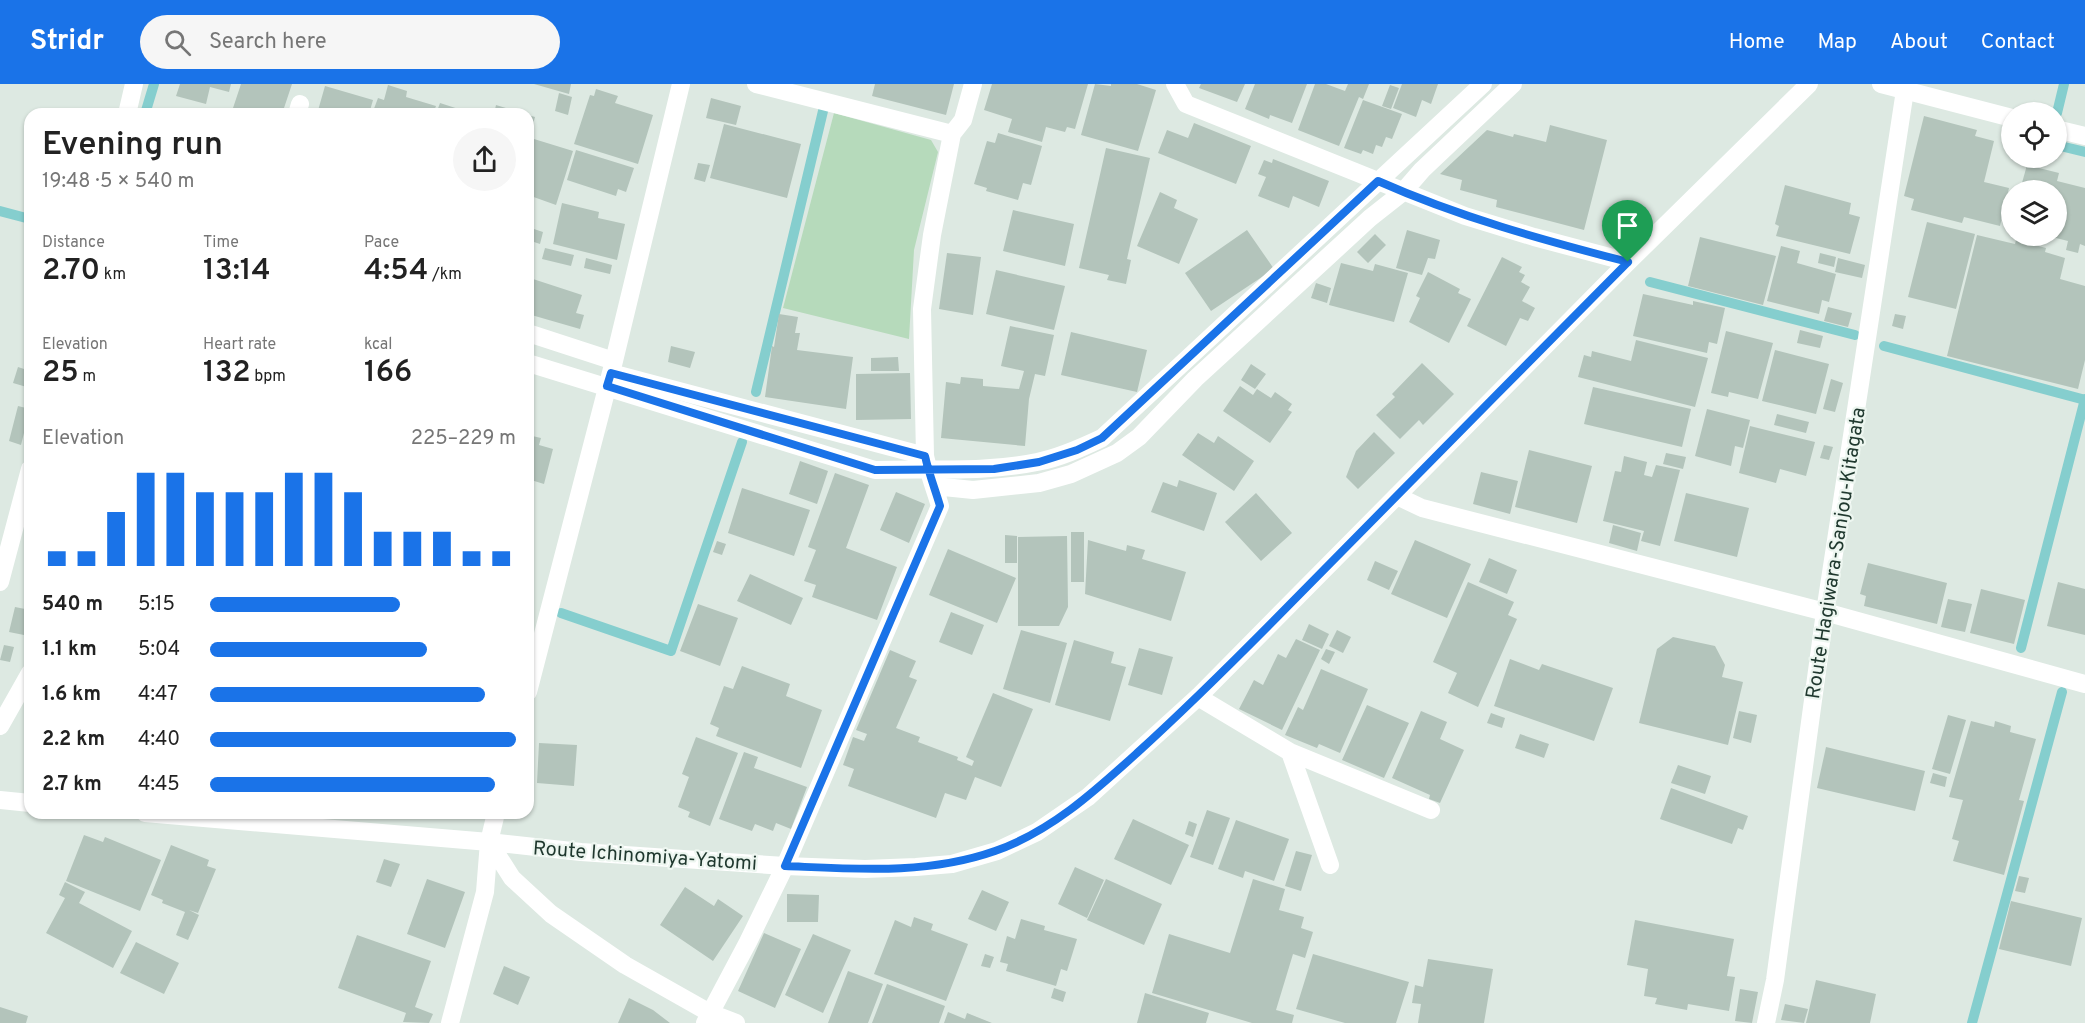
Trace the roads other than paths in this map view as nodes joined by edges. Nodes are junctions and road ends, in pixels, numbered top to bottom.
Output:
1 (134, 84) edge
2 (681, 84) edge
3 (756, 84) edge
4 (973, 84) edge
5 (1175, 84) edge
6 (1483, 84) edge
7 (1514, 84) edge
8 (1809, 84) edge
9 (1881, 84) edge
10 (1906, 88) edge
11 (128, 108) edge
12 (2001, 115) edge
13 (2067, 132) edge
14 (952, 134) junction
15 (2085, 136) edge
16 (1378, 181) junction
17 (1403, 192) junction
18 (1628, 262) junction
19 (534, 336) edge
20 (534, 364) edge
21 (611, 373) junction
22 (926, 462) junction
23 (934, 486) junction
24 (24, 491) edge
25 (1396, 496) junction
26 (1, 576) edge
27 (1825, 612) junction
28 (534, 669) edge
29 (24, 683) edge
30 (2085, 684) edge
31 (1198, 697) junction
32 (0, 726) edge
33 (1290, 752) junction
34 (0, 800) edge
35 (24, 802) edge
36 (1431, 810) dead end
37 (234, 819) edge
38 (495, 819) edge
39 (489, 842) junction
40 (785, 866) junction
41 (1330, 866) dead end
42 (707, 1018) edge
43 (450, 1023) edge
44 (736, 1023) edge
45 (1766, 1023) edge

1 - 11 street
2 - 21 street
3 - 14 street
4 - 14 street
5 - 16 street
6 - 16 street
7 - 17 street
8 - 18 street, Route Ichinomiya-Yatomi
9 - 10 street
10 - 12 street
10 - 27 street, Route Hagiwara-Sanjou-Kitagata
13 - 15 street
14 - 22 street
16 - 17 street
16 - 22 street
17 - 18 street
17 - 23 street
18 - 25 street, Route Ichinomiya-Yatomi
19 - 21 street
20 - 21 street
21 - 22 street
21 - 22 street
21 - 28 street
22 - 23 street
23 - 40 street
24 - 26 street
25 - 27 street
25 - 31 street, Route Ichinomiya-Yatomi
27 - 30 street
27 - 45 street, Route Hagiwara-Sanjou-Kitagata
29 - 32 street
31 - 33 street
31 - 40 street, Route Ichinomiya-Yatomi
33 - 36 street
33 - 41 street
34 - 35 street
37 - 39 street, Route Ichinomiya-Yatomi
38 - 39 street
39 - 40 street, Route Ichinomiya-Yatomi
39 - 42 street
39 - 43 street
40 - 42 street
42 - 44 street

